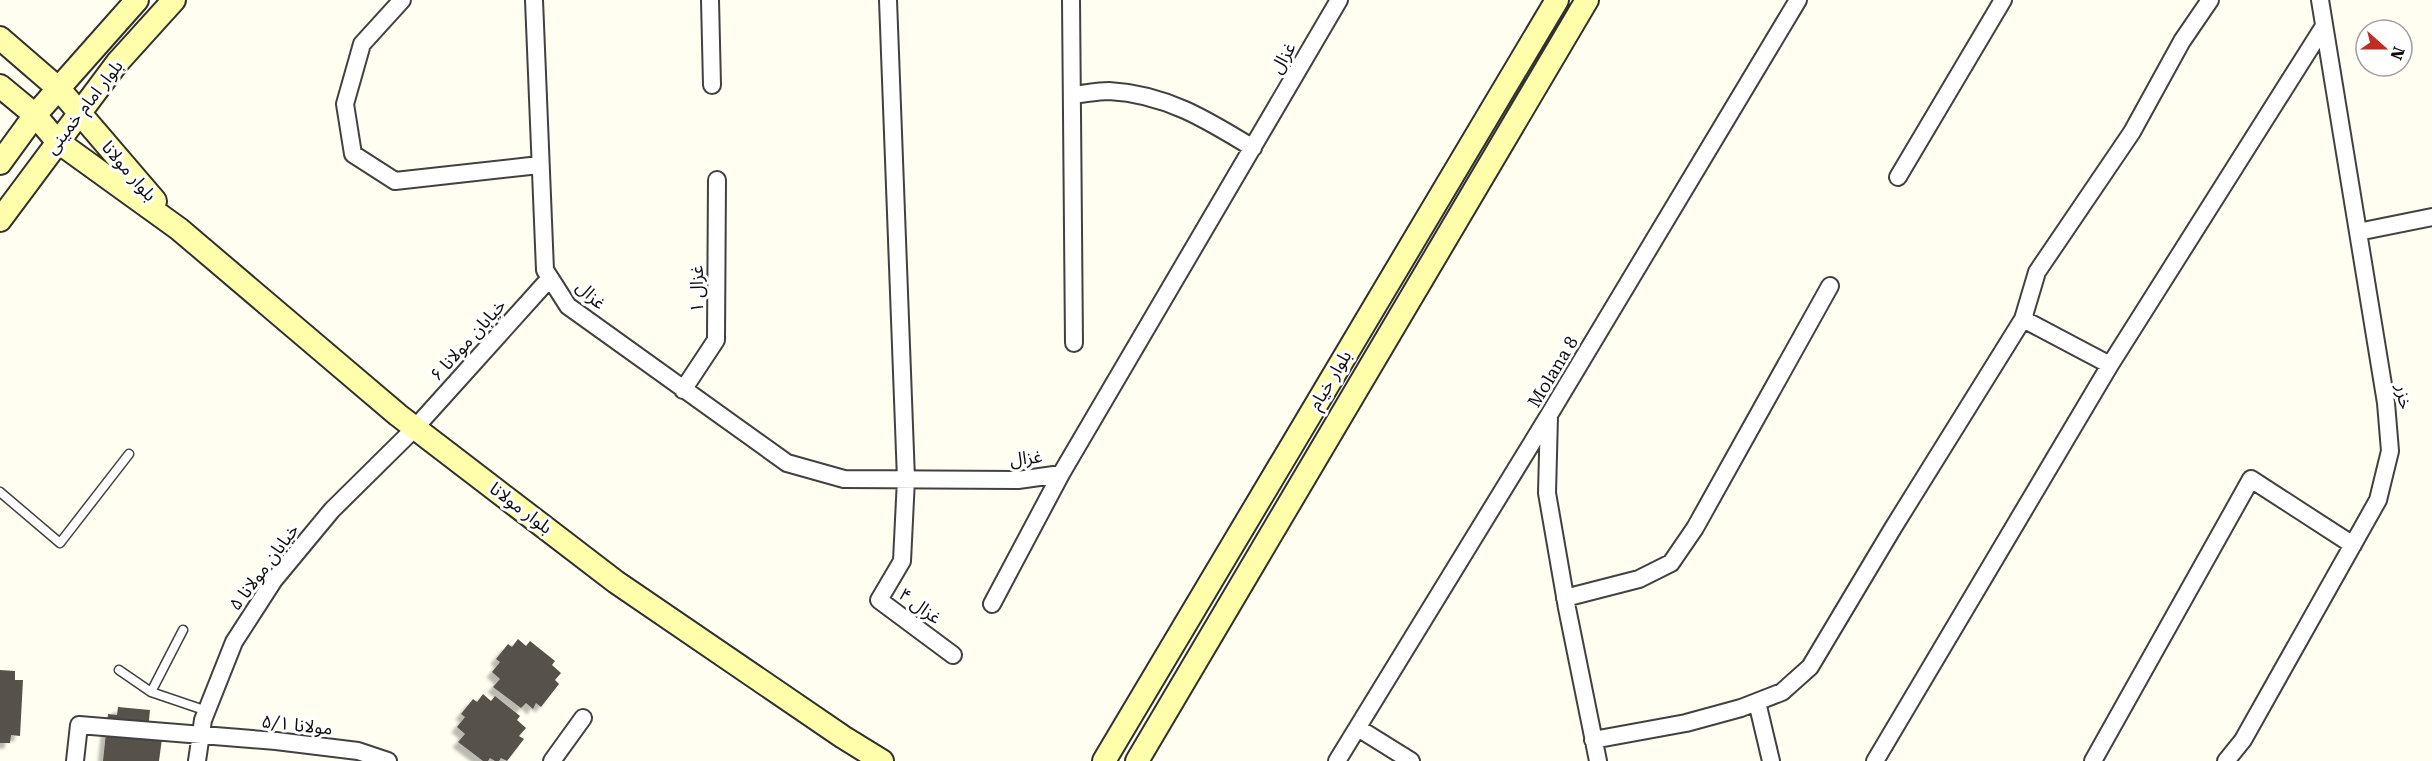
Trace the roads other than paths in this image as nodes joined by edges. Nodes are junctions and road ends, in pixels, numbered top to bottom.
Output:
1 (136, 0) edge
2 (174, 0) edge
3 (402, 0) edge
4 (534, 0) edge
5 (710, 0) edge
6 (888, 0) edge
7 (1071, 0) edge
8 (1340, 0) edge
9 (1557, 0) edge
10 (1587, 0) edge
11 (1798, 0) edge
12 (2003, 0) edge
13 (2210, 0) edge
14 (2320, 0) edge
15 (2324, 26) junction
16 (0, 38) edge
17 (712, 85) dead end
18 (0, 86) edge
19 (59, 89) junction
20 (1072, 95) junction
21 (80, 113) junction
22 (35, 115) junction
23 (57, 141) junction
24 (1253, 148) junction
25 (0, 162) edge
26 (539, 165) junction
27 (1898, 177) dead end
28 (717, 180) dead end
29 (2432, 218) edge
30 (0, 220) edge
31 (179, 229) junction
32 (2358, 232) junction
33 (550, 278) junction
34 (1830, 286) dead end
35 (2023, 318) junction
36 (1074, 343) dead end
37 (2110, 365) junction
38 (683, 390) junction
39 (1549, 415) junction
40 (416, 428) junction
41 (129, 454) dead end
42 (1061, 474) junction
43 (906, 479) junction
44 (0, 492) edge
45 (2353, 545) junction
46 (1565, 598) junction
47 (992, 604) dead end
48 (183, 630) dead end
49 (953, 655) dead end
50 (119, 670) dead end
51 (151, 692) junction
52 (1757, 702) junction
53 (207, 711) junction
54 (583, 718) dead end
55 (1358, 728) junction
56 (201, 734) junction
57 (1593, 740) junction
58 (75, 761) edge
59 (197, 761) edge
60 (388, 761) edge
61 (552, 761) edge
62 (882, 761) edge
63 (1104, 761) edge
64 (1137, 761) edge
65 (1337, 761) edge
66 (1411, 761) edge
67 (1598, 761) edge
68 (1771, 761) edge
69 (1875, 761) edge
70 (2093, 761) edge
71 (2226, 761) edge

1 - 19 street, بلوار امام خمینی
2 - 21 street, بلوار امام خمینی
3 - 26 street
4 - 26 street
5 - 17 street
6 - 43 street
7 - 20 street
8 - 24 street, غزال
9 - 63 street, بلوار خیام
10 - 64 street, بلوار خیام
11 - 39 street, Molana 8
12 - 27 street
13 - 35 street
14 - 15 street, خزر
15 - 32 street, خزر
15 - 37 street
16 - 19 street, بلوار مولانا
18 - 22 street, بلوار مولانا
19 - 21 street, بلوار مولانا
19 - 22 street, بلوار امام خمینی
20 - 24 street
20 - 36 street
21 - 23 street, بلوار امام خمینی
21 - 31 street, بلوار مولانا
22 - 23 street, بلوار مولانا
22 - 25 street, بلوار امام خمینی
23 - 30 street, بلوار امام خمینی
23 - 31 street, بلوار مولانا
24 - 42 street, غزال
26 - 33 street
28 - 38 street, غزال ۱
29 - 32 street
31 - 40 street, بلوار مولانا
32 - 45 street, خزر
33 - 38 street, غزال
33 - 40 street, خیابان مولانا ۶
34 - 46 street
35 - 37 street
35 - 52 street
37 - 69 street
38 - 43 street, غزال
39 - 46 street
39 - 55 street, Molana 8
40 - 53 street, خیابان مولانا ۵
40 - 62 street, بلوار مولانا
41 - 44 lane
42 - 43 street, غزال
42 - 47 street
43 - 49 street, غزال ۴
45 - 70 street
45 - 71 street, خزر
46 - 57 street
48 - 51 lane
50 - 51 lane
51 - 53 lane
52 - 57 street
52 - 68 street
53 - 56 street, خیابان مولانا ۵
54 - 61 street
55 - 65 street, Molana 8
55 - 66 street
56 - 58 street, مولانا ۵/۱
56 - 59 street, خیابان مولانا ۵
56 - 60 street, مولانا ۵/۱
57 - 67 street

